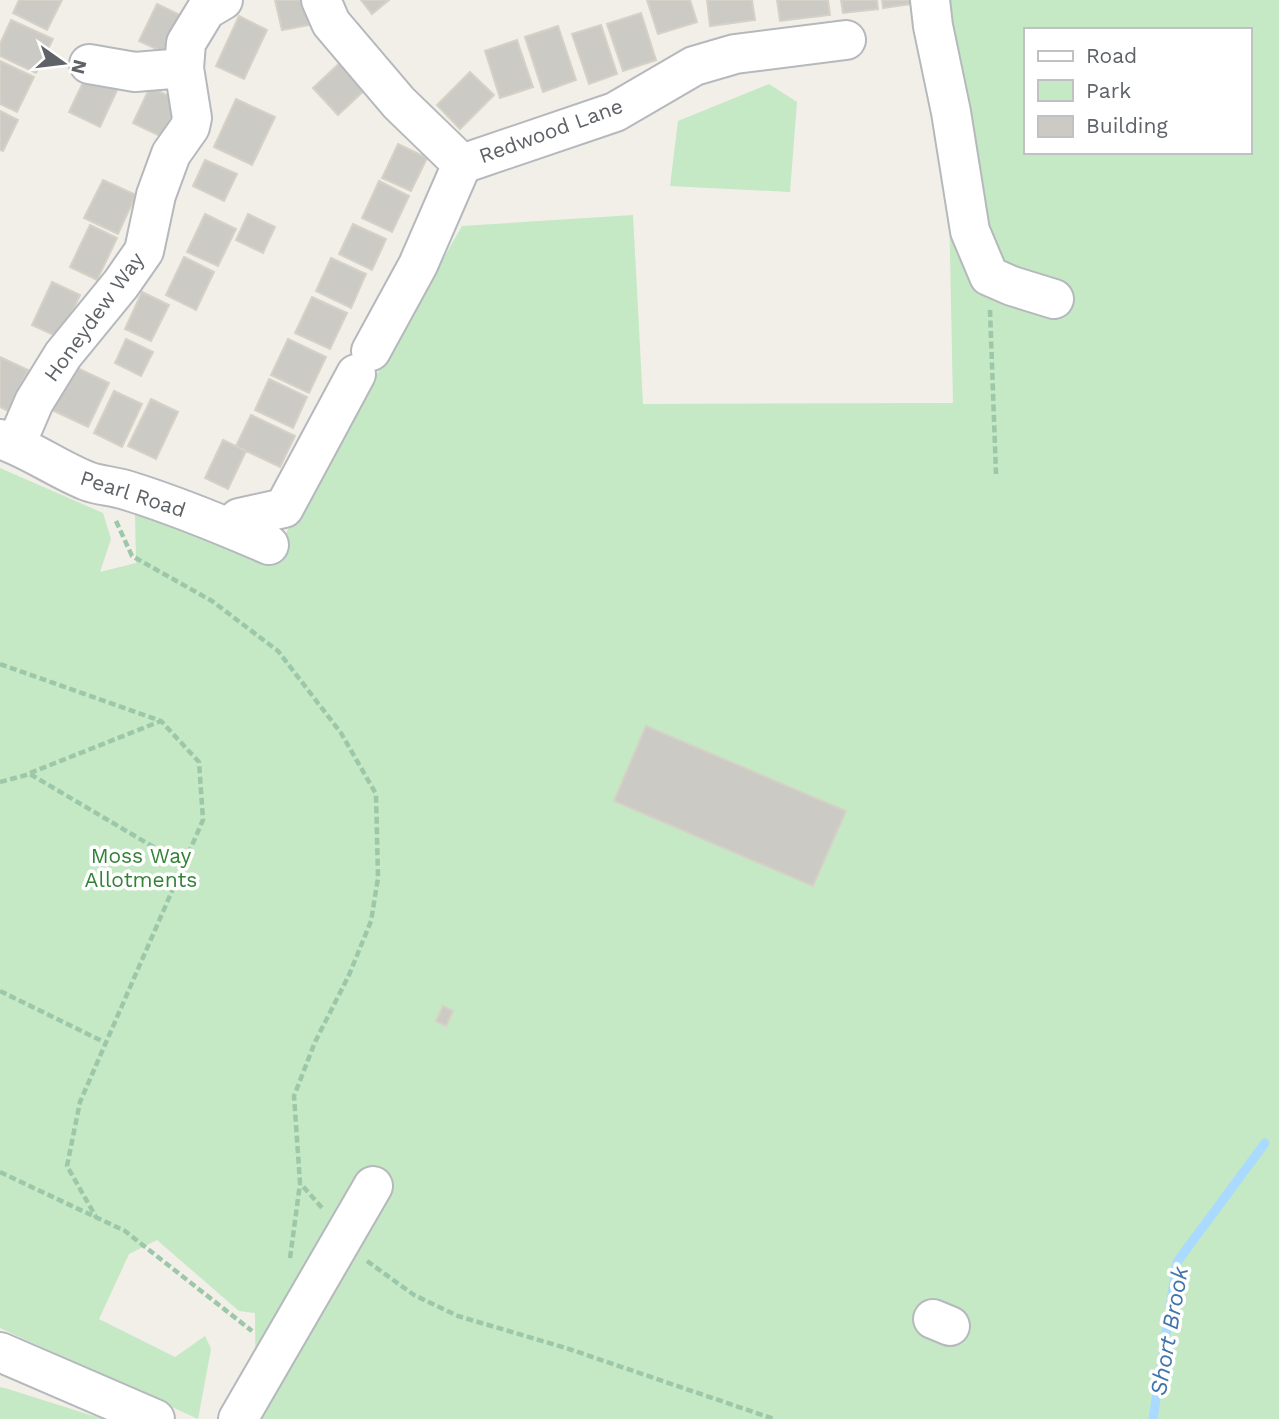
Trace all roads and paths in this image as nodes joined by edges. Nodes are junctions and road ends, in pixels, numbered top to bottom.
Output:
1 (223, 0) edge
2 (321, 0) edge
3 (930, 0) edge
4 (846, 40) dead end
5 (89, 64) dead end
6 (184, 68) junction
7 (463, 164) junction
8 (989, 276) junction
9 (1054, 299) dead end
10 (8, 441) edge
11 (996, 474) dead end
12 (254, 483) dead end
13 (113, 515) dead end
14 (236, 524) junction
15 (269, 545) dead end
16 (0, 664) edge
17 (161, 721) junction
18 (30, 774) junction
19 (0, 782) edge
20 (184, 865) junction
21 (0, 991) edge
22 (106, 1043) junction
23 (0, 1172) edge
24 (373, 1186) dead end
25 (96, 1217) junction
26 (344, 1235) junction
27 (277, 1350) junction
28 (0, 1352) edge
29 (155, 1419) edge
30 (237, 1419) edge
31 (774, 1419) edge

1 - 6 street, Honeydew Way
2 - 7 street, Redwood Lane
3 - 8 street
4 - 7 street, Redwood Lane
5 - 6 street
6 - 10 street, Honeydew Way
7 - 14 street
8 - 9 street
8 - 11 path
10 - 14 street, Pearl Road
12 - 14 street
13 - 26 path
14 - 15 street, Pearl Road
16 - 17 path
17 - 18 path
17 - 20 path
18 - 19 path
18 - 20 path
20 - 22 path
21 - 22 path
22 - 25 path
23 - 25 path
24 - 26 street
25 - 27 path
26 - 27 street
26 - 31 path
27 - 30 street
28 - 29 street

